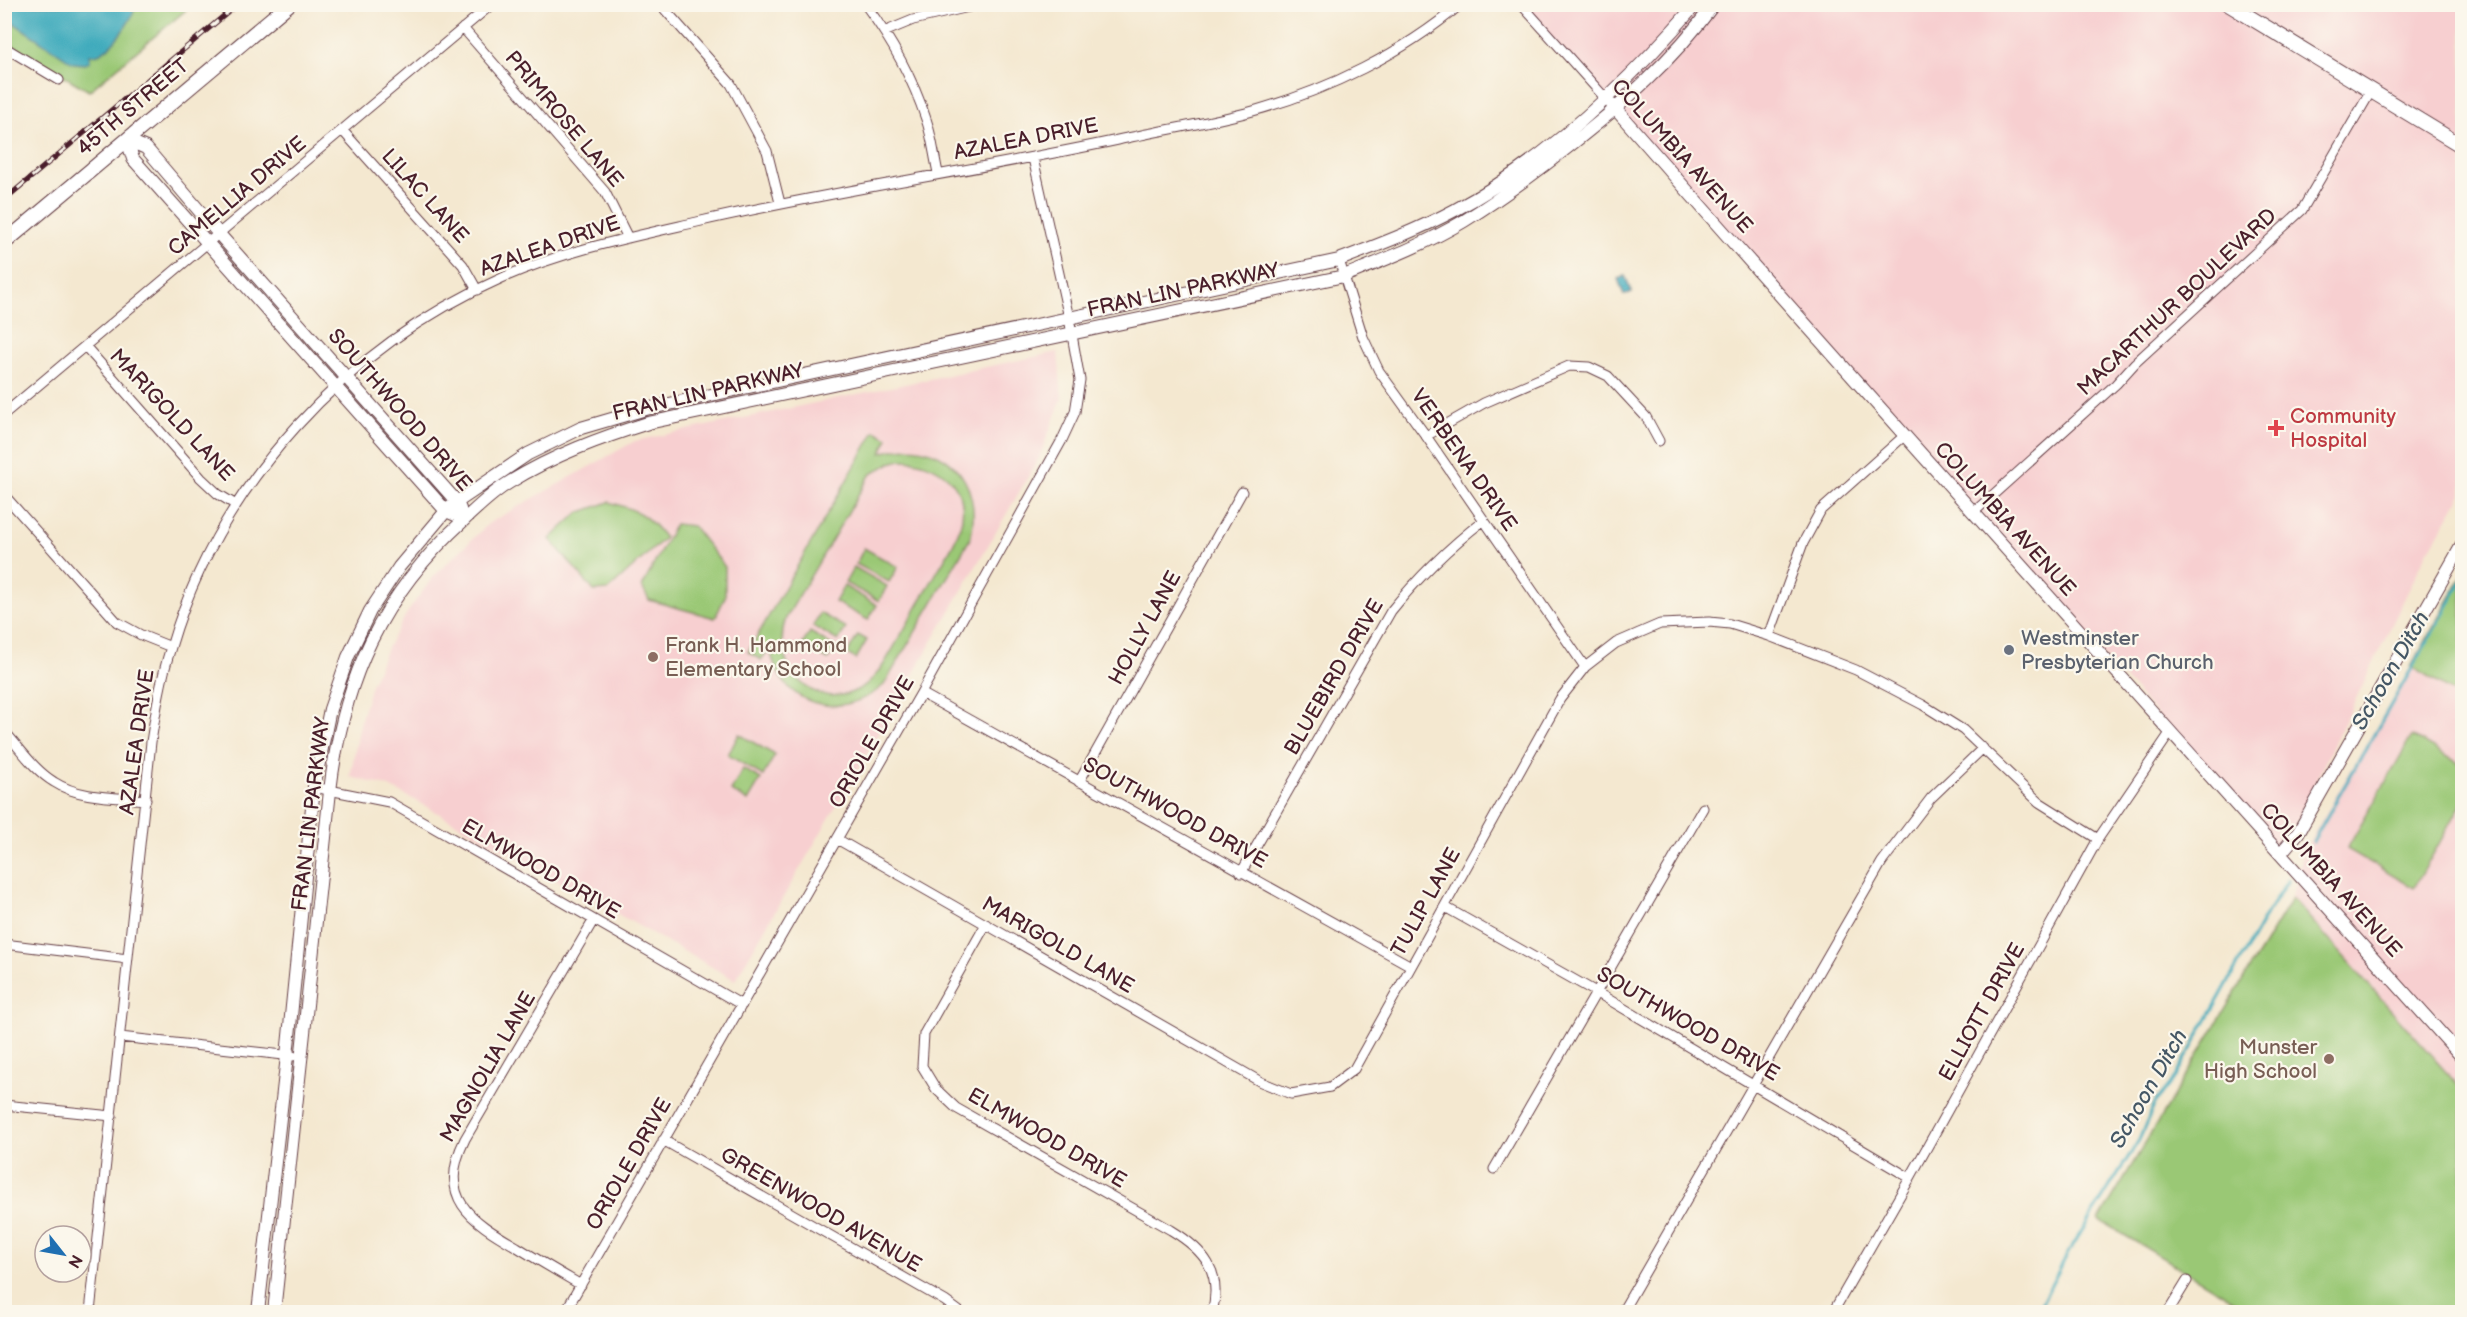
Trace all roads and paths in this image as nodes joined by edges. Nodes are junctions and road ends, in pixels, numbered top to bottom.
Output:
1 (289, 4) edge
2 (492, 4) edge
3 (660, 4) edge
4 (865, 4) edge
5 (982, 4) edge
6 (1461, 4) edge
7 (1521, 4) edge
8 (1696, 4) edge
9 (1714, 4) edge
10 (2228, 4) edge
11 (464, 28) junction
12 (884, 32) junction
13 (4, 47) edge
14 (59, 80) dead end
15 (2371, 91) junction
16 (1606, 99) junction
17 (1616, 110) junction
18 (342, 130) junction
19 (127, 140) junction
20 (2463, 146) edge
21 (1033, 158) junction
22 (938, 173) junction
23 (780, 203) junction
24 (219, 234) junction
25 (628, 238) junction
26 (4, 243) edge
27 (209, 243) junction
28 (1339, 260) junction
29 (1344, 276) junction
30 (477, 290) junction
31 (1069, 318) junction
32 (1072, 333) junction
33 (85, 346) junction
34 (346, 377) junction
35 (336, 387) junction
36 (4, 414) edge
37 (1426, 436) junction
38 (1904, 436) junction
39 (1659, 441) dead end
40 (1242, 492) dead end
41 (4, 495) edge
42 (457, 502) junction
43 (236, 505) junction
44 (446, 511) junction
45 (1974, 512) junction
46 (465, 519) junction
47 (1484, 520) junction
48 (2463, 545) edge
49 (1769, 636) junction
50 (171, 646) junction
51 (1585, 667) junction
52 (921, 693) junction
53 (4, 731) edge
54 (2170, 733) junction
55 (1983, 748) junction
56 (1079, 782) junction
57 (314, 787) junction
58 (330, 790) junction
59 (146, 800) junction
60 (1703, 808) dead end
61 (837, 839) junction
62 (2098, 839) junction
63 (2281, 853) junction
64 (1241, 873) junction
65 (1444, 907) junction
66 (593, 921) junction
67 (986, 924) junction
68 (4, 944) edge
69 (128, 959) junction
70 (1411, 966) junction
71 (1596, 992) junction
72 (742, 1005) junction
73 (120, 1037) junction
74 (287, 1056) junction
75 (302, 1057) junction
76 (2463, 1057) edge
77 (1261, 1082) joint
78 (1753, 1085) junction
79 (4, 1105) edge
80 (112, 1116) junction
81 (663, 1140) junction
82 (1494, 1170) dead end
83 (1910, 1178) junction
84 (2187, 1281) dead end
85 (581, 1285) junction
86 (90, 1312) edge
87 (258, 1312) edge
88 (274, 1312) edge
89 (565, 1312) edge
90 (960, 1312) edge
91 (1212, 1312) edge
92 (1622, 1312) edge
93 (1833, 1312) edge
94 (2168, 1312) edge

1 - 19 main road, 45TH STREET
2 - 11 street, CAMELLIA DRIVE
3 - 23 street
4 - 12 street
5 - 12 street
6 - 21 street, AZALEA DRIVE
7 - 16 street, COLUMBIA AVENUE
8 - 16 street, FRAN LIN PARKWAY
9 - 17 street, FRAN LIN PARKWAY
10 - 15 main road
11 - 18 street, CAMELLIA DRIVE
11 - 25 street, PRIMROSE LANE
12 - 22 street
13 - 14 street
15 - 20 main road
15 - 45 street, MACARTHUR BOULEVARD
16 - 17 street, COLUMBIA AVENUE
16 - 28 street, FRAN LIN PARKWAY
17 - 29 street, FRAN LIN PARKWAY
17 - 38 street, COLUMBIA AVENUE
18 - 24 street, CAMELLIA DRIVE
18 - 30 street, LILAC LANE
19 - 24 street, SOUTHWOOD DRIVE
19 - 26 main road, 45TH STREET
19 - 27 street, SOUTHWOOD DRIVE
21 - 22 street, AZALEA DRIVE
21 - 31 street, ORIOLE DRIVE
22 - 23 street, AZALEA DRIVE
23 - 25 street, AZALEA DRIVE
24 - 27 street, CAMELLIA DRIVE
24 - 34 street, SOUTHWOOD DRIVE
25 - 30 street, AZALEA DRIVE
27 - 33 street, CAMELLIA DRIVE
27 - 35 street, SOUTHWOOD DRIVE
28 - 29 street, VERBENA DRIVE
28 - 31 street, FRAN LIN PARKWAY
29 - 32 street, FRAN LIN PARKWAY
29 - 37 street, VERBENA DRIVE
30 - 34 street, AZALEA DRIVE
31 - 32 street, ORIOLE DRIVE
31 - 42 street, FRAN LIN PARKWAY
32 - 46 street, FRAN LIN PARKWAY
32 - 52 street, ORIOLE DRIVE
33 - 36 street, CAMELLIA DRIVE
33 - 43 street, MARIGOLD LANE
34 - 35 street, AZALEA DRIVE
34 - 42 street, SOUTHWOOD DRIVE
35 - 43 street, AZALEA DRIVE
35 - 44 street, SOUTHWOOD DRIVE
37 - 39 street
37 - 47 street, VERBENA DRIVE
38 - 45 street, COLUMBIA AVENUE
38 - 49 street
40 - 56 street, HOLLY LANE
41 - 50 street
42 - 44 street, FRAN LIN PARKWAY
42 - 46 street, SOUTHWOOD DRIVE
43 - 50 street, AZALEA DRIVE
44 - 46 street, SOUTHWOOD DRIVE
44 - 57 street, FRAN LIN PARKWAY
45 - 54 street, COLUMBIA AVENUE
46 - 58 street, FRAN LIN PARKWAY
47 - 51 street, VERBENA DRIVE
47 - 64 street, BLUEBIRD DRIVE
48 - 63 street
49 - 51 street, TULIP LANE
49 - 55 street, TULIP LANE
50 - 59 street, AZALEA DRIVE
51 - 65 street, TULIP LANE
52 - 56 street, SOUTHWOOD DRIVE
52 - 61 street, ORIOLE DRIVE
53 - 59 street
54 - 62 street, ELLIOTT DRIVE
54 - 63 street, COLUMBIA AVENUE
55 - 62 street, TULIP LANE
55 - 78 street
56 - 64 street, SOUTHWOOD DRIVE
57 - 58 street, ELMWOOD DRIVE
57 - 74 street, FRAN LIN PARKWAY
58 - 66 street, ELMWOOD DRIVE
58 - 75 street, FRAN LIN PARKWAY
59 - 69 street, AZALEA DRIVE
60 - 71 street
61 - 67 street, MARIGOLD LANE
61 - 72 street, ORIOLE DRIVE
62 - 83 street, ELLIOTT DRIVE
63 - 76 street, COLUMBIA AVENUE
64 - 70 street, SOUTHWOOD DRIVE
65 - 70 street, TULIP LANE
65 - 71 street, SOUTHWOOD DRIVE
66 - 72 street, ELMWOOD DRIVE
66 - 85 street, MAGNOLIA LANE
67 - 77 street, MARIGOLD LANE
67 - 91 street, ELMWOOD DRIVE
68 - 69 street
69 - 73 street, AZALEA DRIVE
70 - 77 street, TULIP LANE
71 - 78 street, SOUTHWOOD DRIVE
71 - 82 street
72 - 81 street, ORIOLE DRIVE
73 - 74 street
73 - 80 street, AZALEA DRIVE
74 - 75 street
74 - 87 street, FRAN LIN PARKWAY
75 - 88 street, FRAN LIN PARKWAY
78 - 83 street, SOUTHWOOD DRIVE
78 - 92 street
79 - 80 street
80 - 86 street, AZALEA DRIVE
81 - 85 street, ORIOLE DRIVE
81 - 90 street, GREENWOOD AVENUE
83 - 93 street, ELLIOTT DRIVE
84 - 94 street
85 - 89 street, ORIOLE DRIVE

